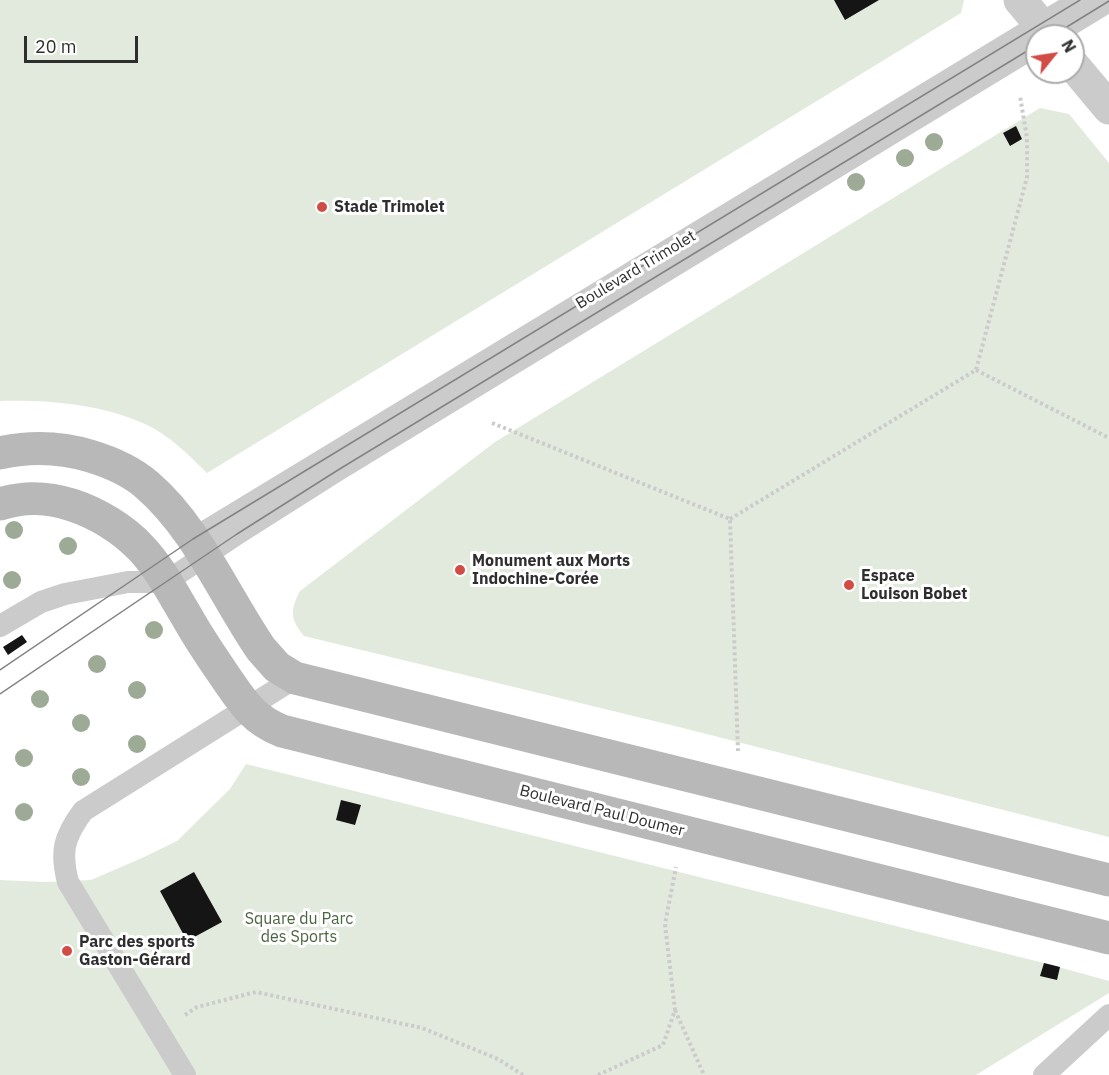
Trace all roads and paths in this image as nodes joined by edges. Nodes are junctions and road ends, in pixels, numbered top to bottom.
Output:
1 (1080, 0) edge
2 (1109, 2) edge
3 (1046, 24) edge
4 (1051, 24) edge
5 (1025, 37) edge
6 (1085, 79) edge
7 (1020, 96) dead end
8 (1109, 108) edge
9 (976, 370) junction
10 (492, 423) dead end
11 (1109, 438) edge
12 (0, 453) edge
13 (0, 504) edge
14 (730, 519) junction
15 (199, 548) junction
16 (166, 582) junction
17 (0, 626) edge
18 (295, 678) junction
19 (247, 708) junction
20 (739, 788) junction
21 (684, 831) junction
22 (1109, 880) edge
23 (1109, 938) edge
24 (675, 1010) junction
25 (1109, 1015) edge
26 (159, 1032) junction
27 (185, 1075) edge
28 (523, 1075) edge
29 (598, 1075) edge
30 (704, 1075) edge
31 (1044, 1075) edge

1 - 3 lane, Boulevard Trimolet
2 - 4 lane, Boulevard Trimolet
5 - 15 lane, Boulevard Trimolet
6 - 8 street
7 - 9 path
9 - 11 path
9 - 14 path
10 - 14 path
12 - 15 main road
13 - 16 main road, Boulevard Paul Doumer
14 - 20 path
15 - 16 lane, Boulevard Trimolet
15 - 18 main road
16 - 17 lane
16 - 19 main road, Boulevard Paul Doumer
18 - 19 lane
18 - 20 main road
19 - 21 main road, Boulevard Paul Doumer
19 - 26 lane
20 - 22 main road
21 - 23 main road, Boulevard Paul Doumer
21 - 24 path
24 - 29 path
24 - 30 path
25 - 31 lane
26 - 27 lane
26 - 28 path

